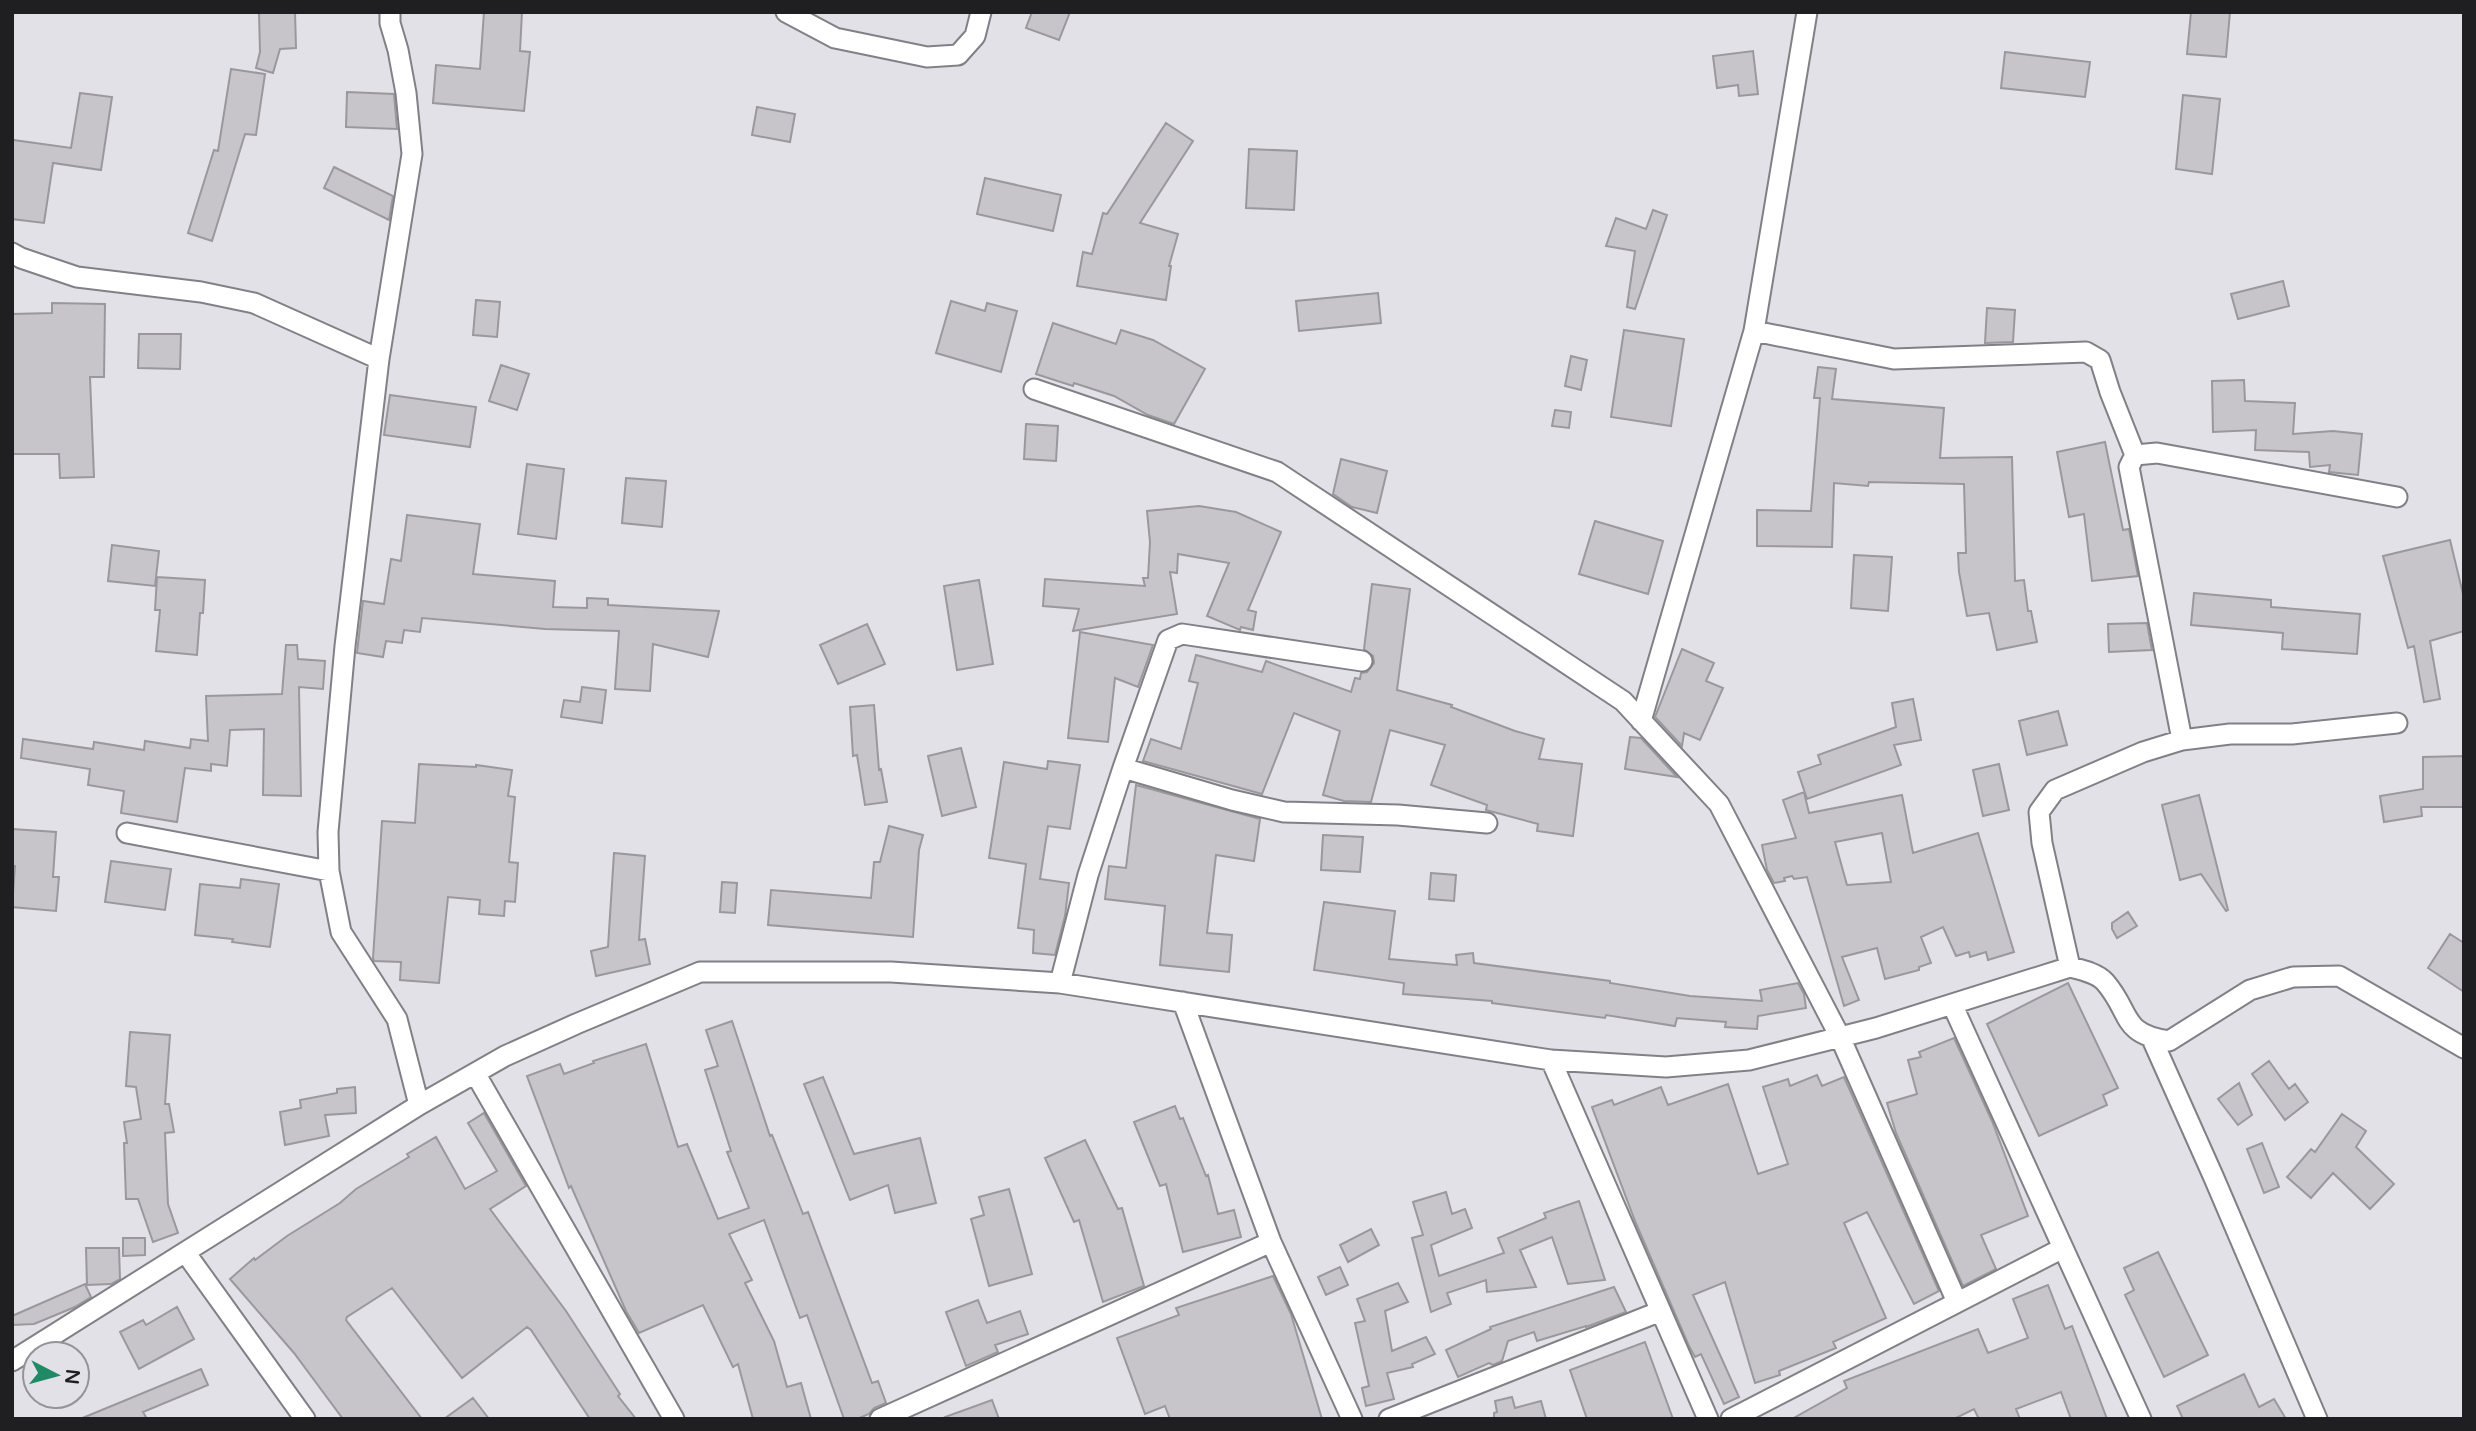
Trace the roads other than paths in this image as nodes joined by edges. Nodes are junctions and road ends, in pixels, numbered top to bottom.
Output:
1 (390, 12) edge
2 (786, 12) edge
3 (981, 12) edge
4 (1807, 12) edge
5 (12, 253) edge
6 (1754, 331) junction
7 (379, 359) junction
8 (1034, 389) dead end
9 (2135, 455) junction
10 (2398, 497) dead end
11 (1362, 661) dead end
12 (1642, 721) junction
13 (2397, 723) dead end
14 (2182, 740) junction
15 (1123, 768) junction
16 (1487, 823) dead end
17 (127, 833) dead end
18 (329, 871) junction
19 (2070, 967) junction
20 (1060, 983) junction
21 (1183, 1002) junction
22 (1952, 1004) junction
23 (1840, 1037) junction
24 (2152, 1039) junction
25 (2464, 1048) edge
26 (1551, 1060) junction
27 (475, 1073) junction
28 (419, 1105) junction
29 (1271, 1242) junction
30 (2063, 1248) junction
31 (185, 1252) junction
32 (1957, 1302) junction
33 (1661, 1311) junction
34 (12, 1360) edge
35 (305, 1419) edge
36 (674, 1419) edge
37 (880, 1419) edge
38 (1352, 1419) edge
39 (1389, 1419) edge
40 (1708, 1419) edge
41 (1731, 1419) edge
42 (2141, 1419) edge
43 (2316, 1419) edge

1 - 7 street
2 - 3 street
4 - 6 street
5 - 7 street
6 - 9 street
6 - 12 street
7 - 18 street
8 - 12 street
9 - 10 street
9 - 14 street
11 - 15 street
12 - 23 street
13 - 14 street
14 - 19 street
15 - 16 street
15 - 20 street
17 - 18 street
18 - 28 street
19 - 22 street
19 - 24 street
20 - 21 street
20 - 27 street
21 - 26 street
21 - 29 street
22 - 23 street
22 - 30 street
23 - 26 street
23 - 32 street
24 - 25 street
24 - 43 street
26 - 33 street
27 - 28 street
27 - 36 street
28 - 31 street
29 - 37 street
29 - 38 street
30 - 32 street
30 - 42 street
31 - 34 street
31 - 35 street
32 - 41 street
33 - 39 street
33 - 40 street

